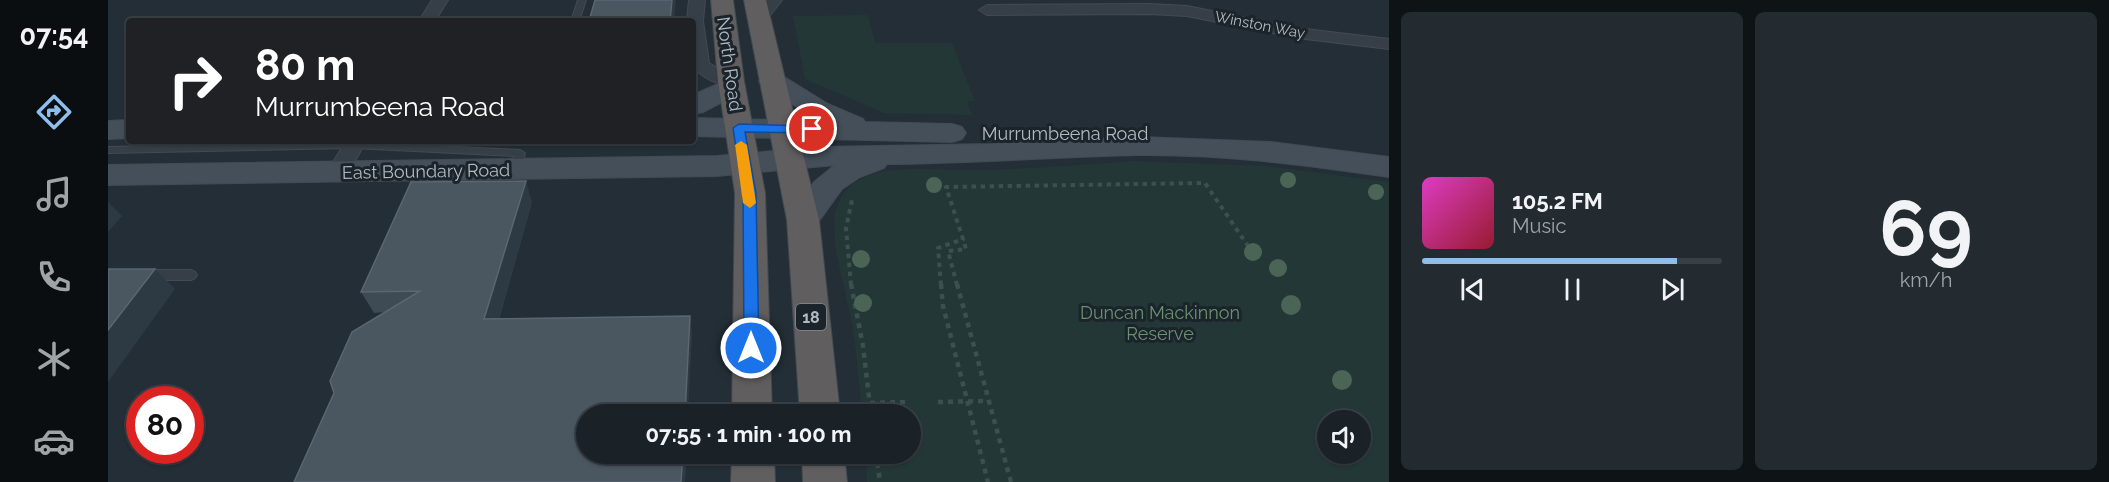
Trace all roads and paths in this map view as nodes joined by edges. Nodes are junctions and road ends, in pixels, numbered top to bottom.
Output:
1 (440, 0) edge
2 (582, 0) edge
3 (697, 0) edge
4 (722, 0) edge
5 (762, 6) edge
6 (987, 10) dead end
7 (429, 18) edge
8 (576, 18) edge
9 (695, 18) edge
10 (696, 30) edge
11 (1389, 45) edge
12 (772, 81) junction
13 (731, 83) junction
14 (696, 104) edge
15 (696, 127) edge
16 (739, 128) junction
17 (126, 129) edge
18 (783, 129) junction
19 (108, 130) edge
20 (869, 130) junction
21 (319, 144) edge
22 (353, 144) edge
23 (371, 144) edge
24 (108, 150) edge
25 (1389, 153) edge
26 (896, 155) junction
27 (789, 159) junction
28 (744, 164) junction
29 (1389, 167) edge
30 (516, 170) junction
31 (338, 172) junction
32 (108, 175) edge
33 (856, 195) dead end
34 (803, 220) junction
35 (963, 239) junction
36 (1248, 246) dead end
37 (132, 275) edge
38 (191, 275) dead end
39 (967, 401) junction
40 (988, 401) junction
41 (907, 402) dead end
42 (938, 402) dead end
43 (870, 403) joint
44 (752, 404) edge
45 (819, 404) edge
46 (753, 464) edge
47 (824, 464) edge
48 (878, 464) edge
49 (753, 482) edge
50 (825, 482) edge
51 (880, 482) edge
52 (988, 482) edge
53 (1011, 482) edge

1 - 7 street
2 - 8 lane
3 - 9 street
4 - 13 highway, North Road
5 - 12 highway, North Road / 18
6 - 11 street, Winston Way
10 - 13 street
12 - 18 highway, North Road / 18
12 - 20 main road
13 - 14 main road
13 - 16 highway, North Road
15 - 16 main road
16 - 18 main road, Murrumbeena Road
16 - 28 highway, North Road
17 - 19 main road
18 - 20 main road, Murrumbeena Road
18 - 27 highway, North Road / 18
20 - 25 main road, Murrumbeena Road
21 - 24 lane
22 - 31 street
23 - 30 lane
26 - 27 main road, Murrumbeena Road
26 - 29 main road, Murrumbeena Road
26 - 34 main road
27 - 28 main road, Murrumbeena Road
27 - 34 highway, North Road / 18
28 - 30 main road, East Boundary Road
28 - 44 highway, North Road
30 - 31 main road, East Boundary Road
31 - 32 main road, East Boundary Road
33 - 43 path
34 - 45 highway, North Road / 18
35 - 36 path
35 - 39 path
35 - 40 path
37 - 38 lane
39 - 40 path
39 - 42 path
39 - 52 path
40 - 53 path
41 - 43 path
46 - 49 highway
47 - 50 highway
48 - 51 path

